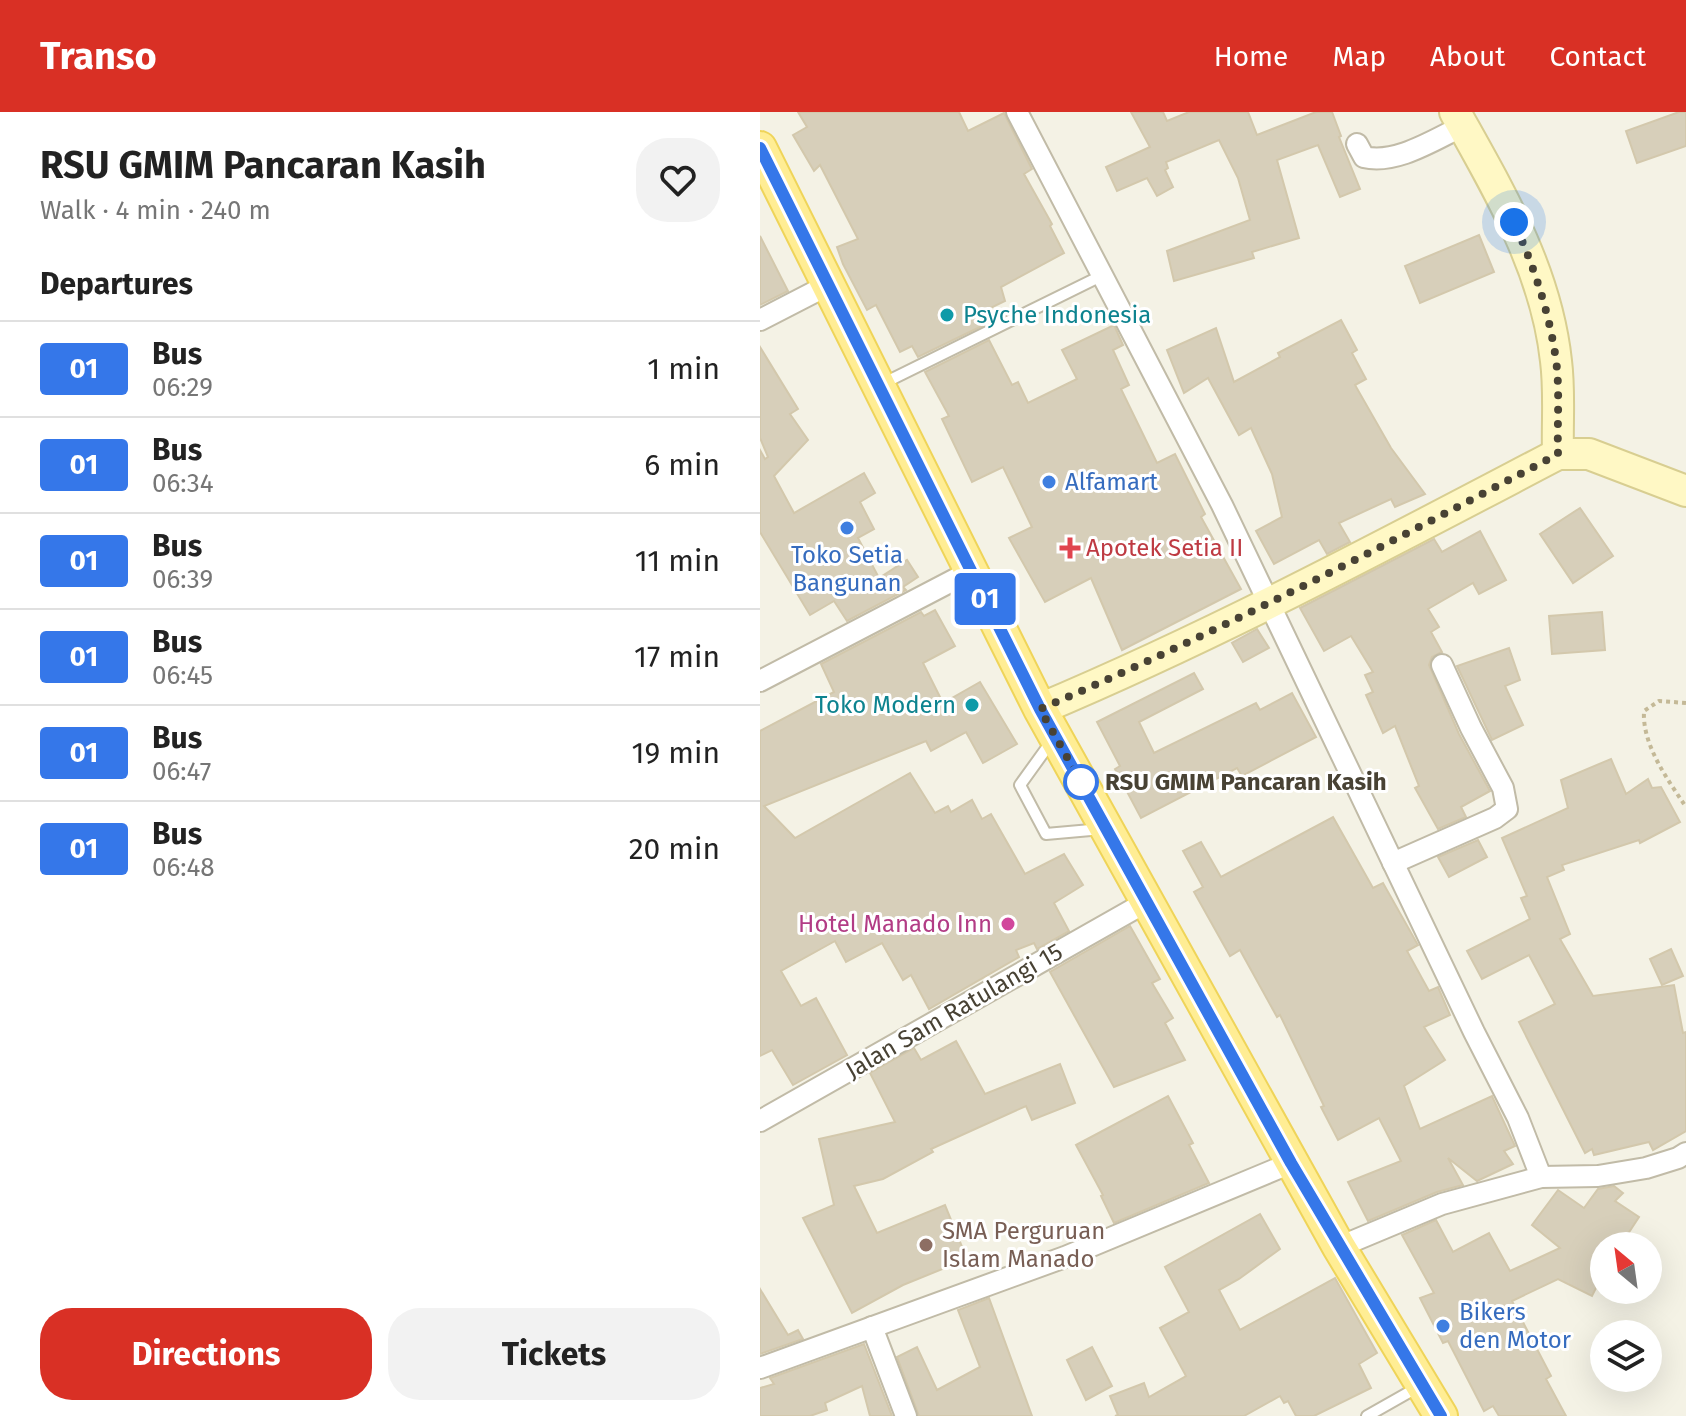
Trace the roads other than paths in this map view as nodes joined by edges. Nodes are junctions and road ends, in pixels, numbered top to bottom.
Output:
1 (1017, 112) edge
2 (1459, 119) edge
3 (1357, 144) dead end
4 (763, 161) edge
5 (1103, 275) junction
6 (828, 285) junction
7 (760, 320) edge
8 (878, 386) junction
9 (1558, 454) junction
10 (1686, 491) edge
11 (971, 571) junction
12 (1270, 603) junction
13 (1442, 665) dead end
14 (760, 681) edge
15 (1048, 723) junction
16 (1107, 829) junction
17 (1393, 863) junction
18 (1148, 901) junction
19 (760, 1121) edge
20 (1686, 1153) edge
21 (1291, 1163) junction
22 (1541, 1177) junction
23 (1339, 1247) junction
24 (872, 1327) junction
25 (760, 1368) edge
26 (1422, 1385) junction
27 (906, 1416) edge
28 (1367, 1416) edge
29 (1441, 1416) edge

1 - 5 street
2 - 3 street
2 - 9 street
4 - 6 main road
5 - 8 lane
5 - 12 street
6 - 7 street
6 - 8 main road
8 - 11 main road
9 - 10 street
9 - 12 street
11 - 14 street
11 - 15 main road
12 - 15 street
12 - 17 street
13 - 17 street
15 - 16 main road
15 - 16 lane
16 - 18 main road
17 - 22 street
18 - 19 street, Jalan Sam Ratulangi 15
18 - 21 main road
20 - 22 street
21 - 23 main road
21 - 24 street
22 - 23 street
23 - 26 main road
24 - 25 street
24 - 27 street
26 - 28 lane
26 - 29 main road

